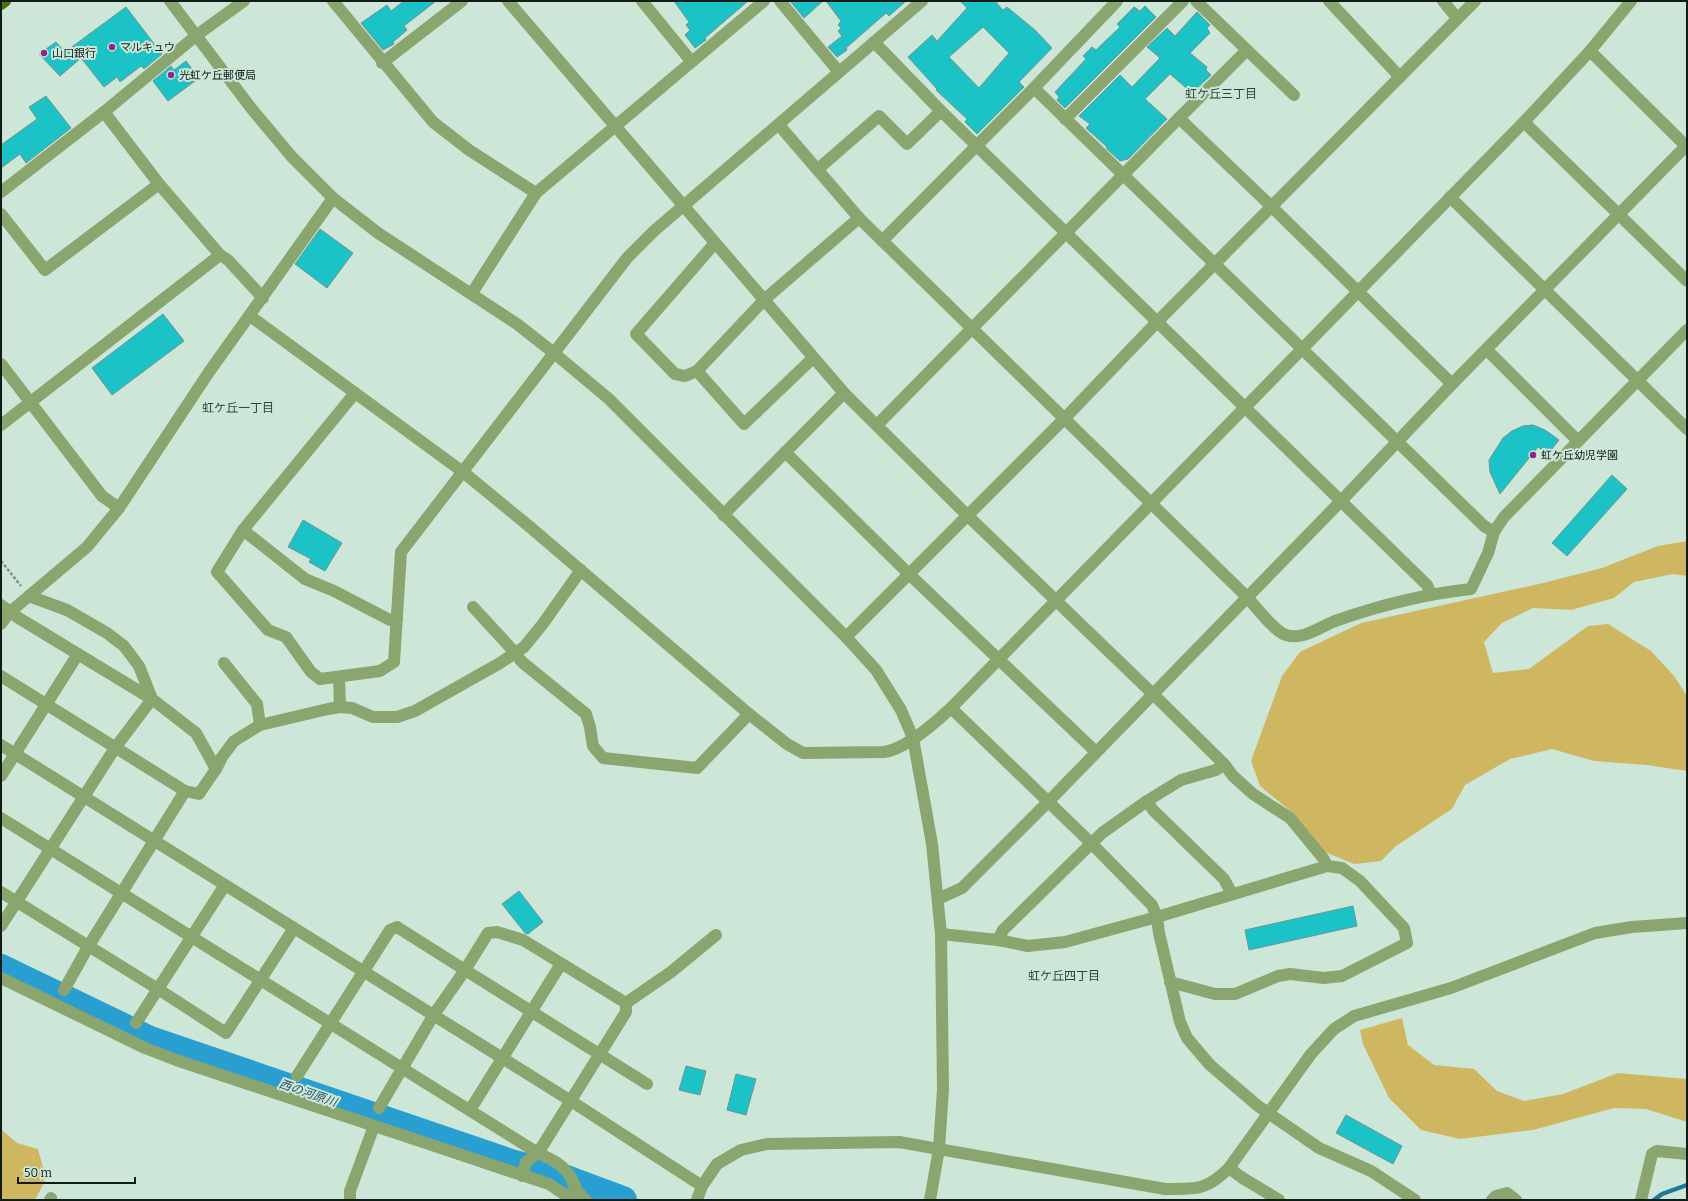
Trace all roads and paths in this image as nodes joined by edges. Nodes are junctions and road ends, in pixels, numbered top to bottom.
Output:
1 (5, 1) edge
2 (170, 1) edge
3 (244, 1) edge
4 (333, 1) edge
5 (462, 1) edge
6 (508, 1) edge
7 (642, 1) edge
8 (764, 1) edge
9 (780, 1) edge
10 (922, 1) edge
11 (1117, 1) edge
12 (1182, 1) edge
13 (1196, 1) edge
14 (1329, 1) edge
15 (1443, 1) edge
16 (1475, 1) edge
17 (1631, 1) edge
18 (1, 4) edge
19 (1457, 18) junction
20 (197, 36) junction
21 (874, 42) junction
22 (1247, 50) junction
23 (1590, 51) junction
24 (691, 61) junction
25 (382, 63) junction
26 (839, 72) junction
27 (1400, 77) junction
28 (1034, 88) junction
29 (1294, 96) dead end
30 (941, 111) junction
31 (104, 112) junction
32 (1179, 118) junction
33 (1065, 119) junction
34 (1524, 122) junction
35 (779, 125) junction
36 (615, 126) junction
37 (976, 145) junction
38 (1686, 147) edge
39 (818, 169) junction
40 (1123, 175) junction
41 (159, 184) junction
42 (1, 192) edge
43 (536, 193) junction
44 (1450, 197) junction
45 (333, 198) junction
46 (1271, 206) junction
47 (684, 207) junction
48 (1, 214) edge
49 (1619, 214) junction
50 (859, 218) junction
51 (1067, 233) junction
52 (882, 241) junction
53 (715, 244) junction
54 (220, 255) junction
55 (1215, 263) junction
56 (1687, 281) edge
57 (1545, 290) junction
58 (1358, 291) junction
59 (472, 293) junction
60 (263, 298) junction
61 (765, 299) junction
62 (250, 316) junction
63 (1157, 322) junction
64 (972, 328) junction
65 (1687, 330) edge
66 (1301, 349) junction
67 (1487, 350) junction
68 (554, 353) junction
69 (813, 358) junction
70 (1, 364) edge
71 (697, 371) junction
72 (1637, 381) junction
73 (1452, 384) junction
74 (355, 393) junction
75 (844, 393) junction
76 (30, 403) junction
77 (1244, 408) junction
78 (1064, 419) junction
79 (1, 425) edge
80 (877, 426) junction
81 (1687, 429) edge
82 (1578, 441) junction
83 (1397, 442) junction
84 (785, 452) junction
85 (462, 472) junction
86 (1341, 501) junction
87 (1151, 504) junction
88 (119, 508) junction
89 (723, 515) junction
90 (968, 516) junction
91 (243, 530) junction
92 (1494, 532) junction
93 (1, 561) edge
94 (581, 570) junction
95 (910, 575) junction
96 (1431, 594) junction
97 (29, 596) junction
98 (1247, 597) junction
99 (1056, 600) junction
100 (473, 607) dead end
101 (5, 609) edge
102 (397, 620) junction
103 (1, 624) edge
104 (846, 637) junction
105 (78, 654) junction
106 (515, 654) junction
107 (1000, 659) junction
108 (224, 662) dead end
109 (1, 676) edge
110 (339, 678) junction
111 (1153, 694) junction
112 (152, 699) junction
113 (47, 704) junction
114 (340, 708) junction
115 (951, 708) junction
116 (749, 714) junction
117 (260, 725) junction
118 (913, 738) junction
119 (1, 745) edge
120 (115, 748) junction
121 (1096, 752) junction
122 (16, 753) junction
123 (1224, 764) junction
124 (216, 770) junction
125 (1, 776) edge
126 (185, 791) junction
127 (84, 797) junction
128 (1147, 801) junction
129 (1048, 802) junction
130 (1, 818) edge
131 (154, 841) junction
132 (1091, 843) junction
133 (50, 849) junction
134 (1327, 866) junction
135 (225, 885) junction
136 (1, 892) edge
137 (122, 894) junction
138 (1232, 894) junction
139 (938, 899) junction
140 (16, 902) junction
141 (1157, 916) junction
142 (1687, 923) edge
143 (1, 926) edge
144 (294, 928) junction
145 (942, 934) junction
146 (716, 935) dead end
147 (191, 937) junction
148 (998, 940) junction
149 (88, 947) junction
150 (561, 964) junction
151 (465, 970) junction
152 (363, 971) junction
153 (1, 978) edge
154 (260, 980) junction
155 (1170, 982) junction
156 (64, 990) dead end
157 (158, 990) junction
158 (626, 1003) junction
159 (531, 1012) junction
160 (433, 1016) junction
161 (136, 1023) dead end
162 (332, 1024) junction
163 (599, 1054) junction
164 (503, 1059) junction
165 (402, 1069) junction
166 (297, 1076) dead end
167 (647, 1084) dead end
168 (571, 1101) junction
169 (379, 1108) dead end
170 (470, 1110) junction
171 (1268, 1114) junction
172 (374, 1126) junction
173 (939, 1149) junction
174 (538, 1153) junction
175 (1687, 1154) edge
176 (1229, 1168) junction
177 (524, 1169) junction
178 (702, 1186) junction
179 (580, 1194) edge
180 (350, 1200) edge
181 (697, 1200) edge
182 (930, 1200) edge
183 (1279, 1200) edge
184 (1415, 1200) edge
185 (1492, 1200) edge
186 (1516, 1200) edge
187 (1641, 1200) edge

1 - 18 main road
2 - 20 street
3 - 20 street
4 - 25 street
5 - 25 street
6 - 36 street
7 - 24 street
8 - 24 street
9 - 26 street
10 - 21 street
11 - 28 street
12 - 33 street
13 - 22 street
14 - 27 street
15 - 19 street
16 - 19 street
17 - 23 street
19 - 27 street
20 - 31 street
20 - 45 street
21 - 26 street
21 - 30 street
22 - 29 street
22 - 32 street
23 - 34 street
23 - 38 street
24 - 36 street
25 - 43 street
26 - 35 street
27 - 46 street
28 - 33 street
28 - 37 street
30 - 37 street
30 - 39 street
31 - 41 street
31 - 42 street
32 - 40 street
32 - 46 street
33 - 40 street
34 - 44 street
34 - 49 street
35 - 39 street
35 - 47 street
36 - 43 street
36 - 47 street
37 - 51 street
37 - 52 street
38 - 49 street
39 - 50 street
40 - 51 street
40 - 55 street
41 - 48 street
41 - 54 street
43 - 59 street
44 - 57 street
44 - 58 street
45 - 59 street
45 - 60 street
46 - 55 street
46 - 58 street
47 - 53 street
47 - 68 street
49 - 56 street
49 - 57 street
50 - 52 street
50 - 61 street
51 - 63 street
51 - 64 street
52 - 64 street
53 - 61 street
53 - 71 street
54 - 60 street
54 - 76 street
55 - 63 street
55 - 66 street
57 - 67 street
57 - 72 street
58 - 66 street
58 - 73 street
59 - 68 street
60 - 62 street
61 - 69 street
61 - 71 street
62 - 74 street
62 - 88 street
63 - 77 street
63 - 78 street
64 - 78 street
64 - 80 street
65 - 72 street
66 - 77 street
66 - 83 street
67 - 73 street
67 - 82 street
68 - 85 street
68 - 89 street
69 - 71 street
69 - 75 street
70 - 76 street
72 - 81 street
72 - 82 street
73 - 83 street
74 - 85 street
74 - 91 street
75 - 80 street
75 - 84 street
76 - 79 street
76 - 88 street
77 - 86 street
77 - 87 street
78 - 87 street
78 - 90 street
80 - 90 street
82 - 92 street
83 - 86 street
83 - 92 street
84 - 89 street
84 - 95 street
85 - 94 street
85 - 102 street
86 - 96 street
86 - 98 street
87 - 98 street
87 - 99 street
88 - 97 street
89 - 104 street
90 - 95 street
90 - 99 street
91 - 102 street
91 - 110 street
92 - 96 street
93 - 97 path
94 - 106 street
94 - 116 street
95 - 104 street
95 - 107 street
96 - 98 street
97 - 101 street
97 - 112 street
98 - 111 street
99 - 107 street
99 - 111 street
100 - 106 street
101 - 103 street
101 - 105 street
102 - 110 street
104 - 118 street
105 - 112 street
105 - 113 street
106 - 114 street
106 - 116 street
107 - 115 street
107 - 121 street
108 - 117 street
109 - 113 street
110 - 114 street
111 - 121 street
111 - 123 street
112 - 120 street
112 - 124 street
113 - 120 street
113 - 122 street
114 - 117 street
115 - 118 street
115 - 129 street
116 - 118 street
117 - 124 street
118 - 139 street
119 - 122 street
120 - 126 street
120 - 127 street
121 - 129 street
122 - 125 street
122 - 127 street
123 - 128 street
123 - 134 street
124 - 126 street
126 - 131 street
127 - 131 street
127 - 133 street
128 - 132 street
128 - 138 street
129 - 132 street
129 - 139 street
130 - 133 street
131 - 135 street
131 - 137 street
132 - 141 street
132 - 148 street
133 - 137 street
133 - 140 street
134 - 138 street
134 - 155 street
135 - 144 street
135 - 147 street
136 - 140 street
137 - 147 street
137 - 149 street
138 - 141 street
139 - 145 street
140 - 143 street
140 - 149 street
141 - 148 street
141 - 155 street
142 - 171 street
144 - 152 street
144 - 154 street
145 - 148 street
145 - 173 street
146 - 158 street
147 - 154 street
147 - 157 street
149 - 156 street
149 - 157 street
150 - 151 street
150 - 158 street
150 - 159 street
151 - 152 street
151 - 159 street
151 - 160 street
152 - 160 street
152 - 162 street
153 - 172 street
154 - 157 street
154 - 162 street
155 - 171 street
157 - 161 street
158 - 163 street
159 - 163 street
159 - 164 street
160 - 164 street
160 - 165 street
162 - 165 street
162 - 166 street
163 - 167 street
163 - 168 street
164 - 168 street
164 - 170 street
165 - 169 street
165 - 170 street
168 - 174 street
168 - 178 street
170 - 174 street
171 - 176 street
171 - 184 street
172 - 177 street
172 - 180 street
173 - 176 street
173 - 178 street
173 - 182 street
174 - 177 street
174 - 179 street
175 - 187 street
176 - 183 street
177 - 179 street
178 - 181 street
185 - 186 street

